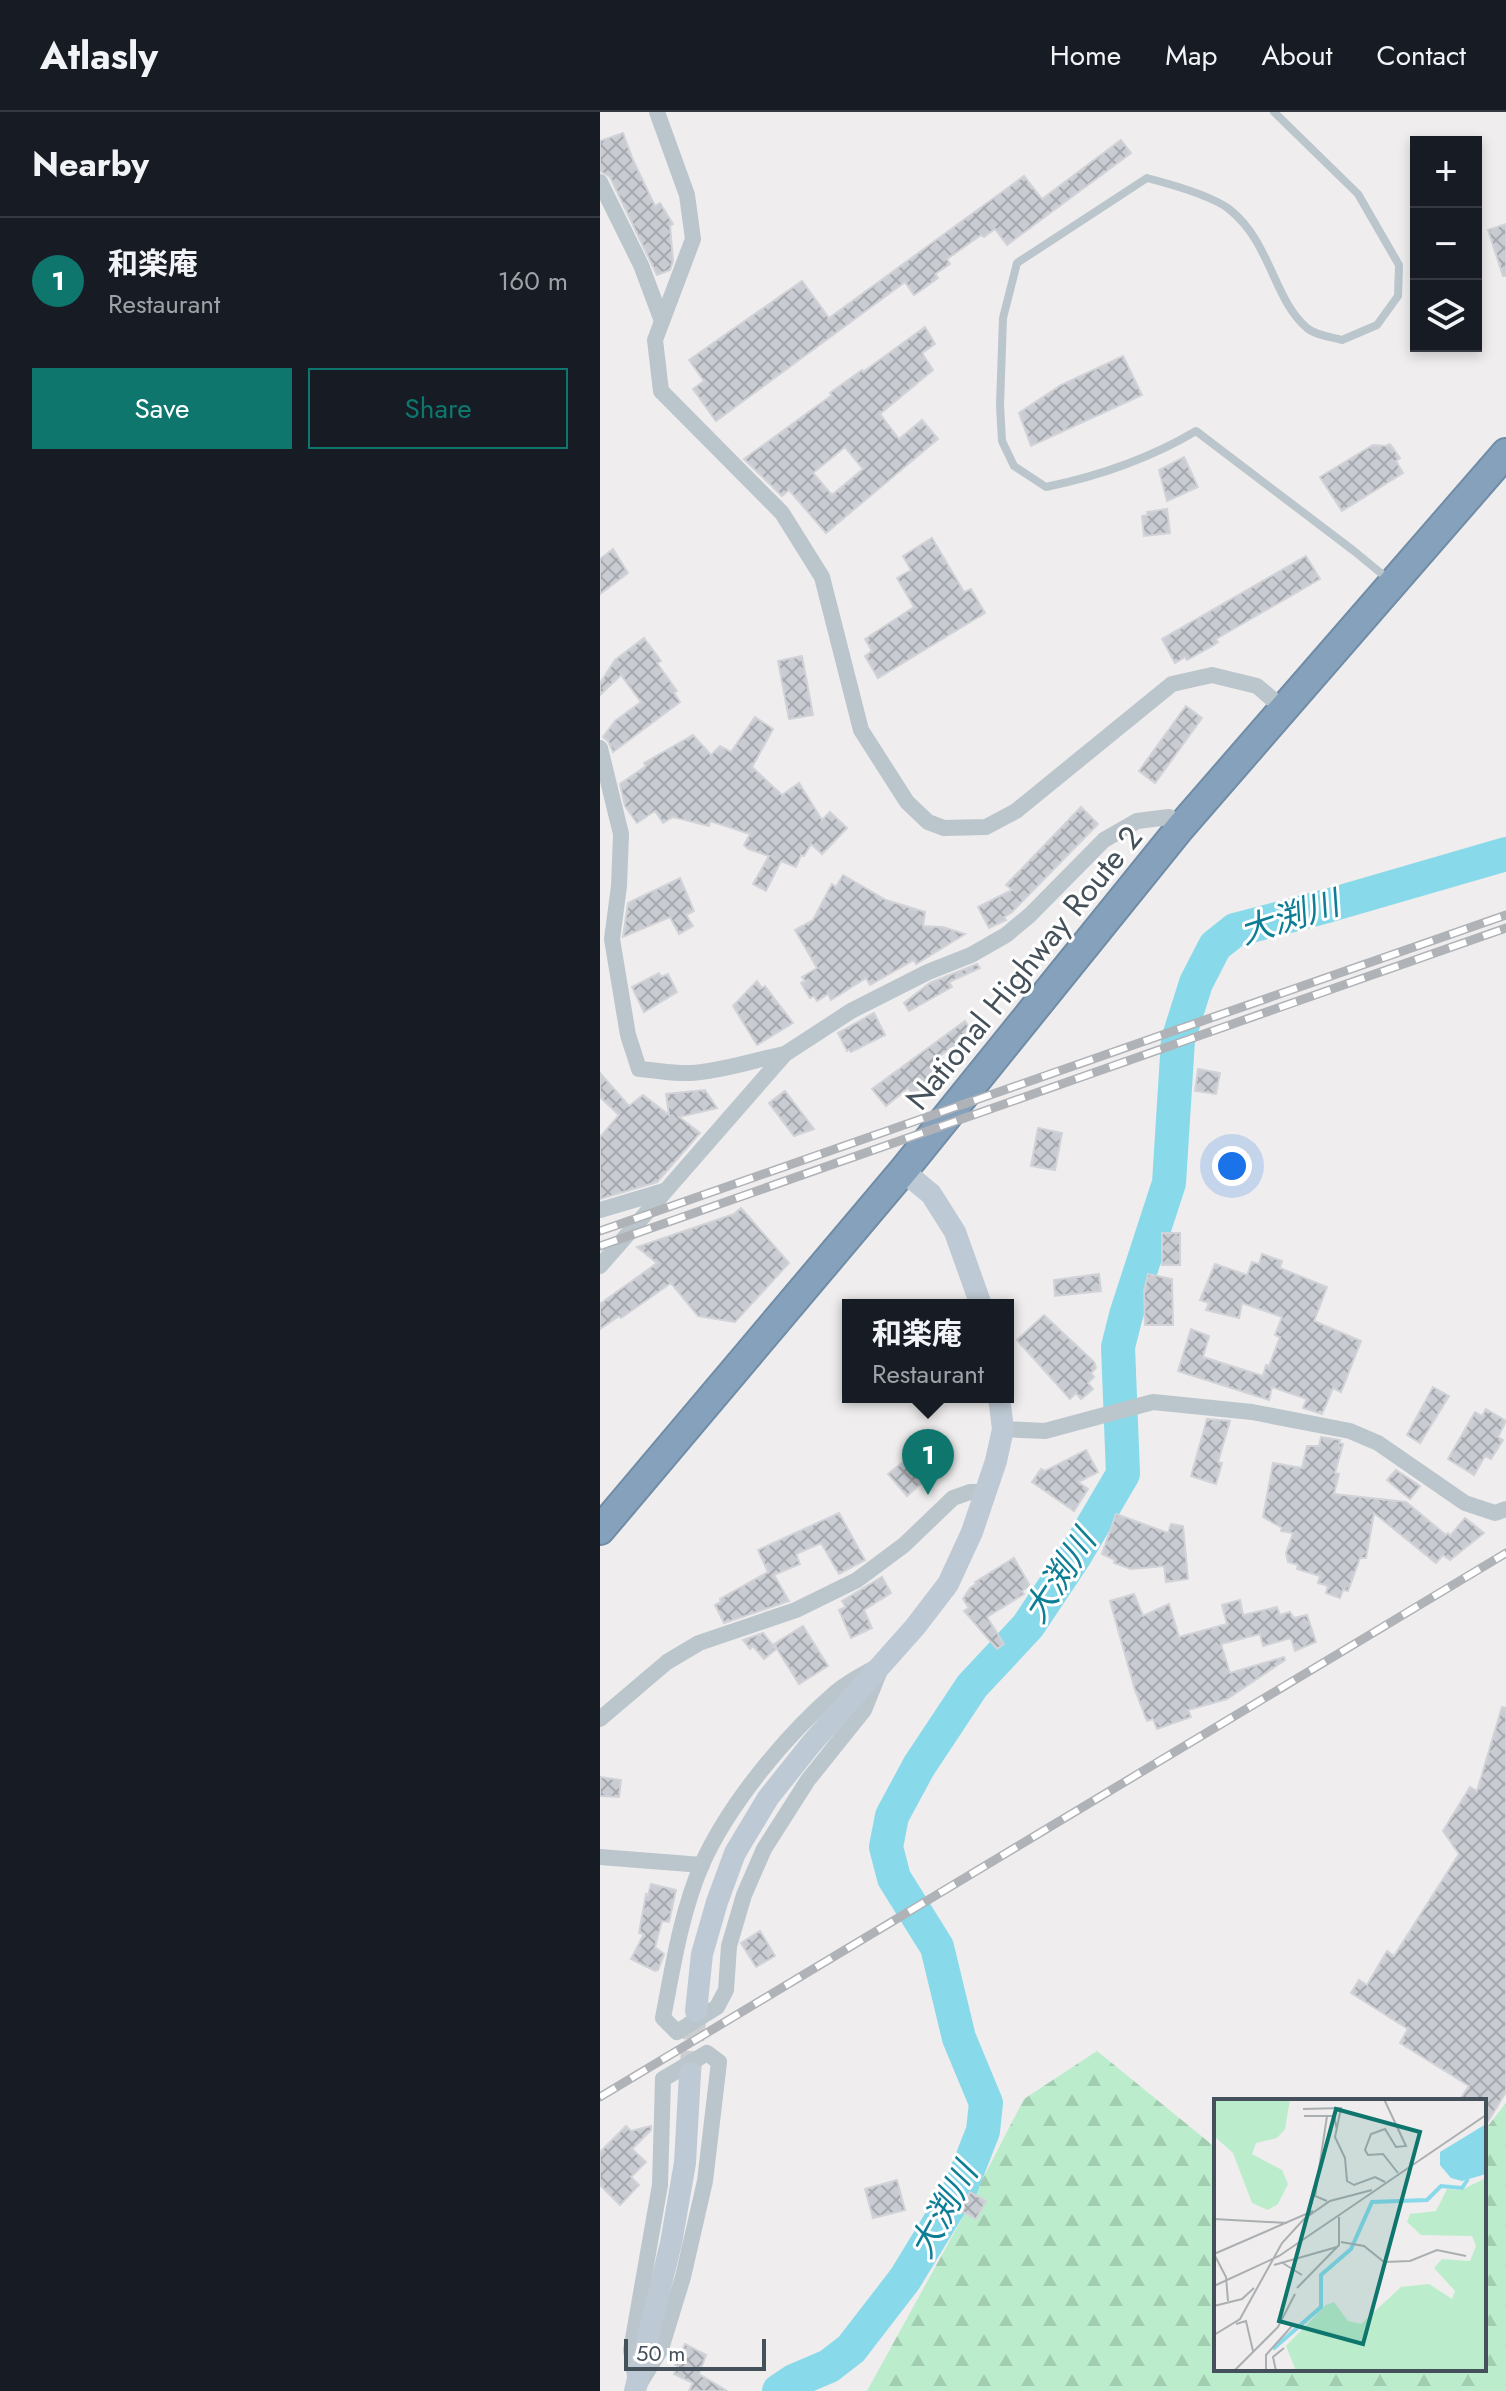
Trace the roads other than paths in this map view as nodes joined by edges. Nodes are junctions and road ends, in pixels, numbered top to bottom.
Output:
1 (657, 112) edge
2 (1274, 112) edge
3 (600, 182) edge
4 (662, 321) junction
5 (1506, 453) edge
6 (1393, 584) junction
7 (1285, 710) junction
8 (600, 748) edge
9 (1180, 828) junction
10 (785, 1054) junction
11 (903, 1171) junction
12 (666, 1190) junction
13 (600, 1210) edge
14 (600, 1266) edge
15 (979, 1299) edge
16 (1000, 1403) edge
17 (1003, 1429) junction
18 (985, 1492) junction
19 (1506, 1509) edge
20 (600, 1530) edge
21 (883, 1663) junction
22 (600, 1719) edge
23 (600, 1857) edge
24 (702, 1865) junction
25 (696, 2011) tunnel mouth
26 (690, 2073) tunnel mouth
27 (636, 2389) edge

1 - 4 street
2 - 6 lane
3 - 4 street
4 - 7 street
5 - 6 highway, National Highway Route 2
6 - 7 highway, National Highway Route 2
7 - 9 highway, National Highway Route 2
8 - 10 street
9 - 10 street
9 - 11 highway, National Highway Route 2
10 - 12 street
11 - 15 street
11 - 20 highway, National Highway Route 2
12 - 13 street
12 - 14 street
16 - 17 street
17 - 18 street
17 - 19 street
18 - 21 street
18 - 22 street
21 - 24 street
21 - 24 street
21 - 25 street
23 - 24 street
26 - 27 street
27 - 27 street

